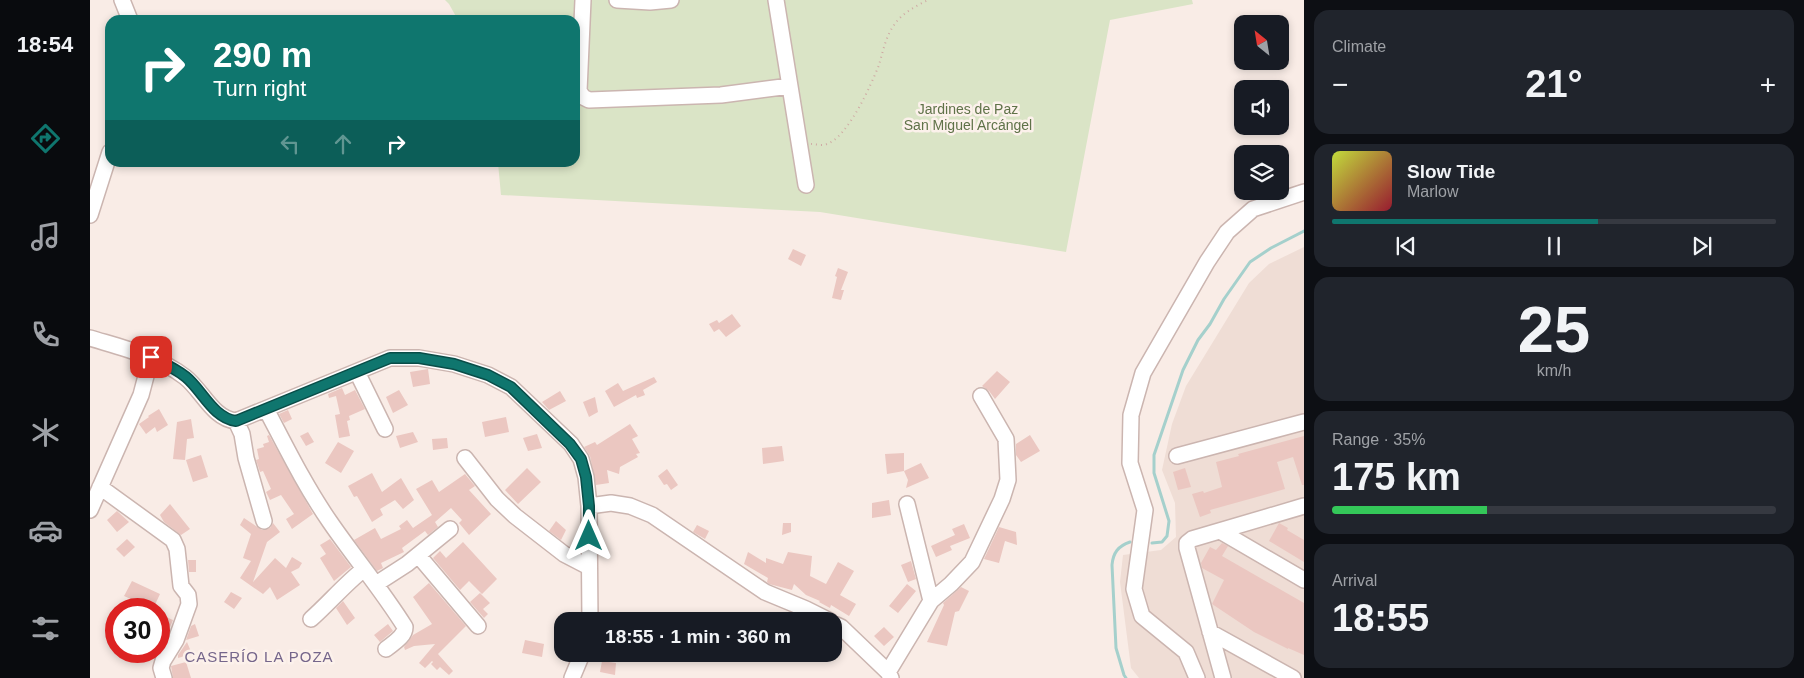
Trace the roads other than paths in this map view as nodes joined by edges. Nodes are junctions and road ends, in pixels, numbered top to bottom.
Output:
1 (122, 0) edge
2 (584, 0) edge
3 (617, 0) edge
4 (671, 0) edge
5 (776, 0) edge
6 (128, 15) edge
7 (580, 73) edge
8 (790, 86) junction
9 (580, 92) edge
10 (105, 167) edge
11 (806, 185) dead end
12 (1304, 192) edge
13 (90, 215) edge
14 (90, 338) edge
15 (151, 357) junction
16 (357, 372) junction
17 (981, 396) dead end
18 (266, 409) junction
19 (236, 421) junction
20 (1304, 422) edge
21 (385, 429) dead end
22 (1177, 456) dead end
23 (465, 458) dead end
24 (100, 487) junction
25 (907, 504) dead end
26 (589, 506) junction
27 (1304, 506) edge
28 (90, 510) edge
29 (264, 521) dead end
30 (450, 529) dead end
31 (1220, 531) junction
32 (418, 555) junction
33 (589, 567) junction
34 (364, 569) junction
35 (1304, 580) edge
36 (376, 584) junction
37 (931, 601) junction
38 (590, 612) edge
39 (812, 612) edge
40 (311, 619) dead end
41 (478, 626) dead end
42 (842, 628) edge
43 (1210, 632) junction
44 (386, 649) dead end
45 (579, 662) edge
46 (889, 675) edge
47 (164, 678) edge
48 (572, 678) edge
49 (1197, 678) edge
50 (1223, 678) edge
51 (1293, 678) edge

1 - 6 street
2 - 7 street
3 - 4 street
5 - 8 street
8 - 9 street
8 - 11 street
10 - 13 street
12 - 49 street
14 - 15 street
15 - 19 street
15 - 24 street
16 - 18 street
16 - 21 street
16 - 26 street
17 - 37 street
18 - 19 street
18 - 34 street
19 - 29 street
20 - 22 street
23 - 33 street
24 - 28 street
24 - 47 street
25 - 37 street
26 - 33 street
26 - 39 street
27 - 31 street
30 - 32 street
31 - 35 street
31 - 43 street
32 - 36 street
32 - 41 street
33 - 38 street
34 - 36 street
34 - 40 street
36 - 44 street
37 - 46 street
42 - 46 street
43 - 50 street
43 - 51 street
45 - 48 street

